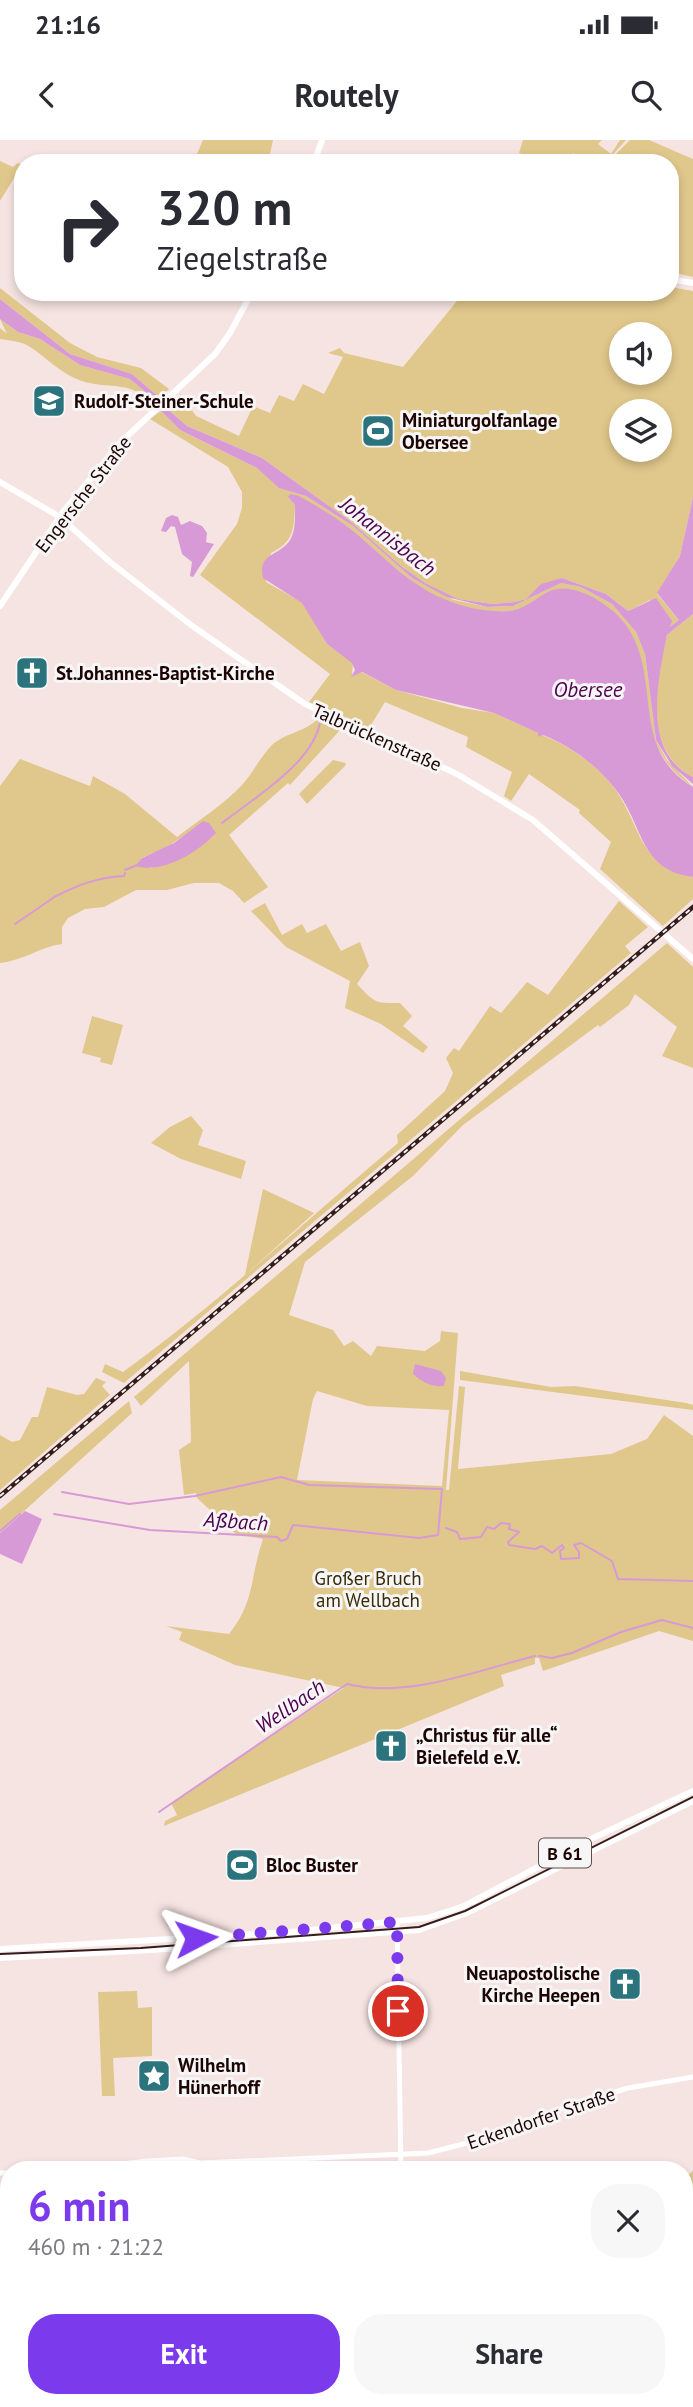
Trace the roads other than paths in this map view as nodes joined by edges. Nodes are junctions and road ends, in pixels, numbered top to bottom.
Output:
1 (247, 301) edge
2 (0, 482) edge
3 (60, 517) junction
4 (0, 606) edge
5 (693, 959) edge
6 (693, 1791) edge
7 (693, 1801) edge
8 (591, 1839) junction
9 (592, 1850) junction
10 (397, 1922) junction
11 (398, 1933) junction
12 (145, 1941) junction
13 (0, 1949) edge
14 (152, 1950) junction
15 (0, 1958) edge
16 (693, 2080) edge
17 (400, 2154) junction
18 (137, 2161) edge
19 (187, 2161) edge
20 (215, 2161) edge
21 (400, 2161) edge

1 - 3 main road, Engersche Straße
2 - 3 main road, Talbrückenstraße
3 - 4 main road, Engersche Straße
3 - 5 main road, Talbrückenstraße
6 - 8 main road, B 61
7 - 9 main road, B 61
8 - 9 main road
8 - 10 main road, B 61
9 - 11 main road, B 61
10 - 11 street
10 - 12 main road, B 61
11 - 14 main road, B 61
11 - 17 street
12 - 13 main road, B 61
12 - 14 main road
14 - 15 main road, B 61
16 - 17 street, Eckendorfer Straße
17 - 20 street, Eckendorfer Straße
17 - 21 street
18 - 19 street, Eckendorfer Straße

